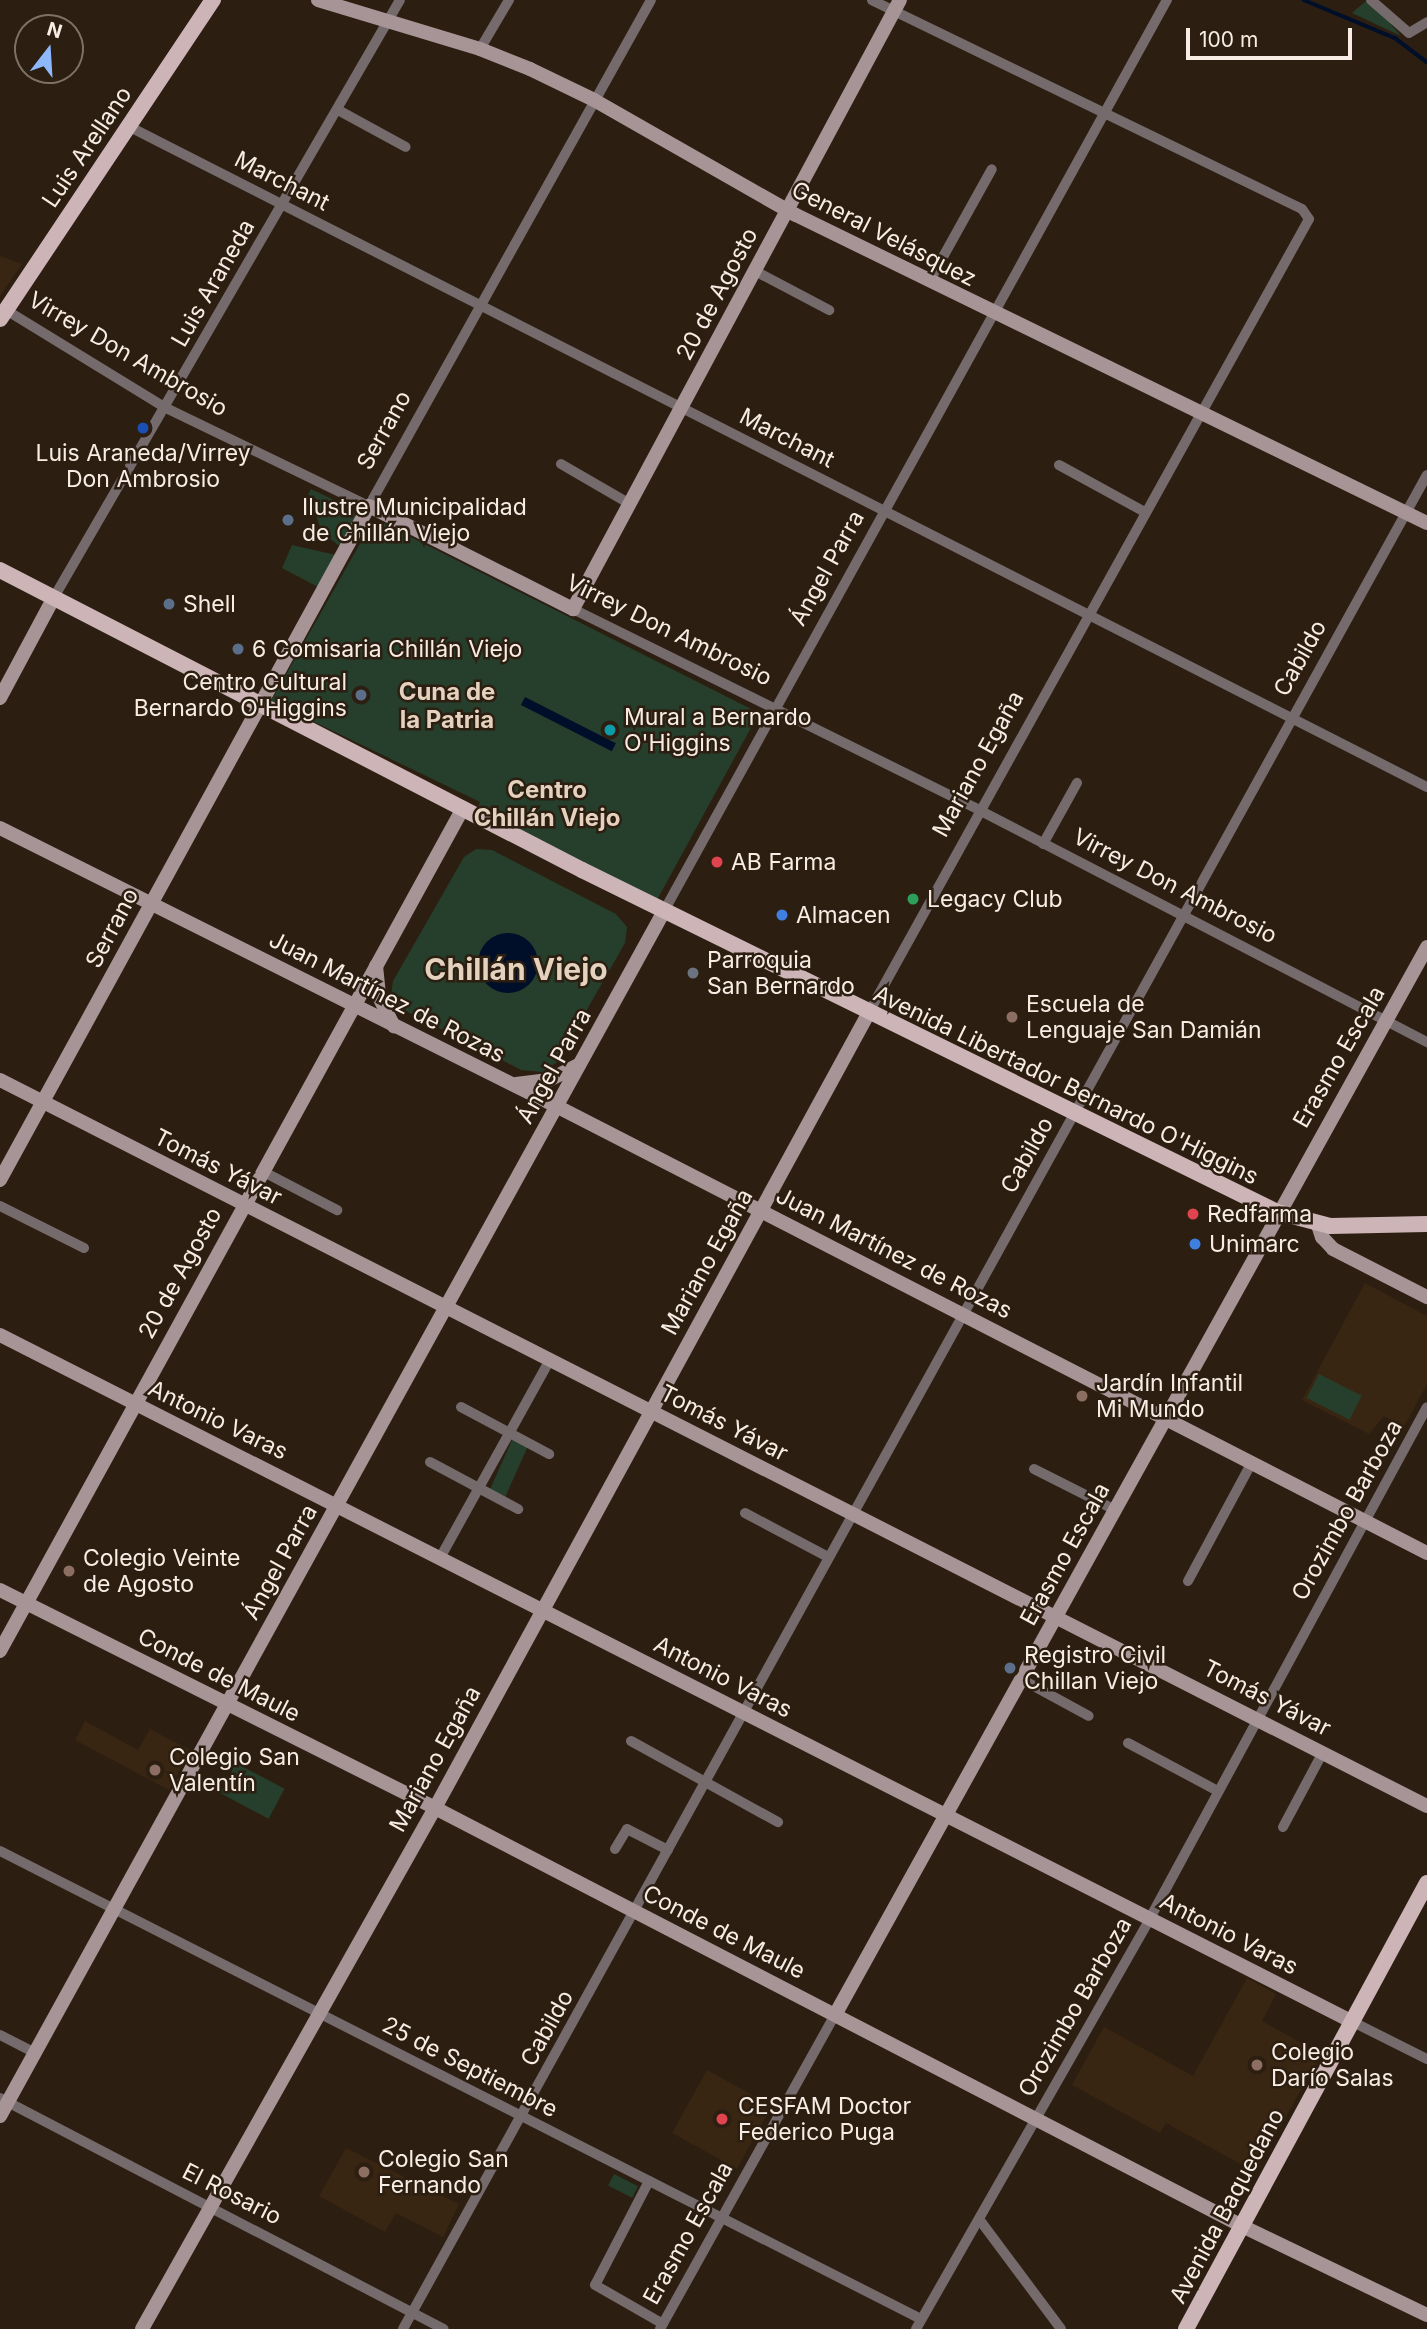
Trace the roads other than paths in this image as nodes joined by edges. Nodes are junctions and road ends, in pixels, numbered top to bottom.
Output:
1 (213, 0) edge
2 (318, 0) edge
3 (400, 0) edge
4 (509, 0) edge
5 (651, 0) edge
6 (872, 0) edge
7 (1167, 0) edge
8 (1371, 0) edge
9 (897, 5) edge
10 (387, 22) junction
11 (1427, 22) edge
12 (480, 48) junction
13 (594, 100) junction
14 (338, 110) junction
15 (1107, 114) junction
16 (128, 126) junction
17 (406, 146) dead end
18 (992, 169) dead end
19 (284, 206) junction
20 (787, 210) junction
21 (755, 271) junction
22 (929, 282) junction
23 (479, 305) junction
24 (829, 310) dead end
25 (3, 315) edge
26 (994, 316) junction
27 (166, 408) junction
28 (682, 408) junction
29 (1200, 415) junction
30 (561, 464) dead end
31 (1059, 466) dead end
32 (1427, 475) edge
33 (631, 504) junction
34 (369, 506) junction
35 (885, 512) junction
36 (1145, 512) junction
37 (1406, 512) junction
38 (1427, 523) edge
39 (0, 570) edge
40 (0, 578) edge
41 (26, 586) junction
42 (53, 599) junction
43 (573, 609) junction
44 (1086, 614) junction
45 (0, 698) edge
46 (260, 705) junction
47 (775, 708) junction
48 (1291, 718) junction
49 (1077, 783) dead end
50 (1427, 787) edge
51 (463, 808) junction
52 (979, 810) junction
53 (0, 828) edge
54 (1043, 844) junction
55 (150, 904) junction
56 (664, 911) junction
57 (1182, 916) junction
58 (1427, 947) edge
59 (376, 965) junction
60 (353, 1007) junction
61 (868, 1014) junction
62 (1387, 1021) junction
63 (394, 1027) junction
64 (1427, 1042) edge
65 (582, 1063) junction
66 (0, 1080) edge
67 (511, 1084) junction
68 (43, 1102) junction
69 (558, 1107) junction
70 (1073, 1115) junction
71 (262, 1171) junction
72 (0, 1180) edge
73 (0, 1206) edge
74 (243, 1207) junction
75 (337, 1210) dead end
76 (761, 1211) junction
77 (1277, 1212) junction
78 (1427, 1224) edge
79 (1318, 1225) junction
80 (84, 1248) dead end
81 (1427, 1297) edge
82 (446, 1309) junction
83 (962, 1314) junction
84 (0, 1335) edge
85 (549, 1361) junction
86 (134, 1404) junction
87 (461, 1407) dead end
88 (1427, 1407) edge
89 (651, 1412) junction
90 (1166, 1418) junction
91 (509, 1433) junction
92 (549, 1454) dead end
93 (430, 1462) dead end
94 (1252, 1462) junction
95 (1034, 1469) dead end
96 (479, 1488) junction
97 (338, 1505) junction
98 (518, 1509) dead end
99 (1115, 1510) junction
100 (744, 1513) dead end
101 (851, 1513) junction
102 (1366, 1521) junction
103 (1427, 1553) edge
104 (828, 1557) junction
105 (440, 1558) junction
106 (1188, 1581) dead end
107 (0, 1590) edge
108 (26, 1603) junction
109 (542, 1611) junction
110 (1056, 1616) junction
111 (0, 1651) edge
112 (1021, 1679) junction
113 (228, 1705) junction
114 (743, 1713) junction
115 (1089, 1716) dead end
116 (1257, 1718) junction
117 (631, 1741) dead end
118 (1128, 1743) dead end
119 (1323, 1752) junction
120 (705, 1782) junction
121 (1218, 1791) junction
122 (1427, 1806) edge
123 (435, 1808) junction
124 (945, 1816) junction
125 (778, 1822) dead end
126 (1283, 1827) dead end
127 (615, 1849) dead end
128 (668, 1850) junction
129 (0, 1851) edge
130 (1427, 1883) edge
131 (114, 1910) junction
132 (635, 1911) junction
133 (1149, 1920) junction
134 (319, 2014) junction
135 (835, 2015) junction
136 (1352, 2021) junction
137 (0, 2035) edge
138 (35, 2053) junction
139 (1427, 2059) edge
140 (4, 2100) edge
141 (0, 2116) edge
142 (522, 2117) junction
143 (1035, 2119) junction
144 (649, 2181) junction
145 (211, 2207) junction
146 (722, 2218) junction
147 (979, 2219) junction
148 (1242, 2226) junction
149 (413, 2312) junction
150 (1427, 2315) edge
151 (919, 2324) edge
152 (662, 2327) edge
153 (142, 2329) edge
154 (404, 2329) edge
155 (443, 2329) edge
156 (1061, 2329) edge
157 (1186, 2329) edge

1 - 16 main road, Luis Arellano
2 - 10 street, General Velásquez
3 - 10 street, Luis Araneda
4 - 12 street
5 - 13 street, Serrano
6 - 9 street
7 - 15 street, Ángel Parra
8 - 11 street
9 - 15 street
9 - 20 street, 20 de Agosto
10 - 12 street, General Velásquez
10 - 14 street, Luis Araneda
12 - 13 street, General Velásquez
13 - 20 street, General Velásquez
13 - 23 street, Serrano
14 - 17 street
14 - 19 street, Luis Araneda
15 - 26 street, Ángel Parra
15 - 29 street, Mariano Egaña
16 - 19 street, Marchant
16 - 25 main road, Luis Arellano
18 - 22 street
19 - 23 street, Marchant
19 - 27 street, Luis Araneda
20 - 21 street, 20 de Agosto
20 - 22 street, General Velásquez
21 - 24 street
21 - 28 street, 20 de Agosto
22 - 26 street, General Velásquez
23 - 28 street, Marchant
23 - 34 street, Serrano
25 - 27 street, Virrey Don Ambrosio
26 - 29 street, General Velásquez
26 - 35 street, Ángel Parra
27 - 34 street, Virrey Don Ambrosio
27 - 42 street, Luis Araneda
28 - 33 street, 20 de Agosto
28 - 35 street, Marchant
29 - 36 street, Mariano Egaña
29 - 37 street, General Velásquez
30 - 33 street
31 - 36 street
32 - 37 street, Cabildo
33 - 43 street, 20 de Agosto
34 - 43 street, Virrey Don Ambrosio
34 - 46 street, Serrano
35 - 44 street, Marchant
35 - 47 street, Ángel Parra
36 - 44 street, Mariano Egaña
37 - 38 street, General Velásquez
37 - 48 street, Cabildo
39 - 41 main road, Avenida Libertador Bernardo O'Higgins
40 - 41 main road, Avenida Libertador Bernardo O'Higgins
41 - 42 main road, Avenida Libertador Bernardo O'Higgins
42 - 45 street, Luis Araneda
42 - 46 main road, Avenida Libertador Bernardo O'Higgins
43 - 47 street, Virrey Don Ambrosio
44 - 48 street, Marchant
44 - 52 street, Mariano Egaña
46 - 51 main road, Avenida Libertador Bernardo O'Higgins
46 - 55 street, Serrano
47 - 52 street, Virrey Don Ambrosio
47 - 56 street, Ángel Parra
48 - 50 street, Marchant
48 - 57 street, Cabildo
49 - 54 street
51 - 56 main road, Avenida Libertador Bernardo O'Higgins
51 - 59 street, 20 de Agosto
52 - 54 street, Virrey Don Ambrosio
52 - 61 street, Mariano Egaña
53 - 55 street, Juan Martínez de Rozas
54 - 57 street, Virrey Don Ambrosio
55 - 60 street, Juan Martínez de Rozas
55 - 68 street, Serrano
56 - 61 main road, Avenida Libertador Bernardo O'Higgins
56 - 65 street, Ángel Parra
57 - 62 street, Virrey Don Ambrosio
57 - 70 street, Cabildo
58 - 62 street, Erasmo Escala
59 - 60 street, 20 de Agosto
59 - 63 street
60 - 63 street, Juan Martínez de Rozas
60 - 71 street, 20 de Agosto
61 - 70 main road, Avenida Libertador Bernardo O'Higgins
61 - 76 street, Mariano Egaña
62 - 64 street, Virrey Don Ambrosio
62 - 77 street, Erasmo Escala
63 - 67 street, Juan Martínez de Rozas
65 - 67 street
65 - 69 street, Ángel Parra
66 - 68 street, Tomás Yávar
67 - 69 street, Juan Martínez de Rozas
68 - 72 street, Serrano
68 - 74 street, Tomás Yávar
69 - 76 street, Juan Martínez de Rozas
69 - 82 street, Ángel Parra
70 - 77 main road, Avenida Libertador Bernardo O'Higgins
70 - 83 street, Cabildo
71 - 74 street, 20 de Agosto
71 - 75 street
73 - 80 street
74 - 82 street, Tomás Yávar
74 - 86 street, 20 de Agosto
76 - 83 street, Juan Martínez de Rozas
76 - 89 street, Mariano Egaña
77 - 79 main road, Avenida Libertador Bernardo O'Higgins
77 - 90 street, Erasmo Escala
78 - 79 main road, Avenida Libertador Bernardo O'Higgins
79 - 81 street
82 - 85 street, Tomás Yávar
82 - 97 street, Ángel Parra
83 - 90 street, Juan Martínez de Rozas
83 - 101 street, Cabildo
84 - 86 street, Antonio Varas
85 - 89 street, Tomás Yávar
85 - 91 street
86 - 97 street, Antonio Varas
86 - 108 street, 20 de Agosto
87 - 91 street
88 - 102 street, Orozimbo Barboza
89 - 101 street, Tomás Yávar
89 - 109 street, Mariano Egaña
90 - 94 street, Juan Martínez de Rozas
90 - 99 street, Erasmo Escala
91 - 92 street
91 - 96 street
93 - 96 street
94 - 102 street, Juan Martínez de Rozas
94 - 106 street
95 - 99 street
96 - 98 street
96 - 105 street
97 - 105 street, Antonio Varas
97 - 113 street, Ángel Parra
99 - 110 street, Erasmo Escala
100 - 104 street
101 - 104 street, Cabildo
101 - 110 street, Tomás Yávar
102 - 103 street, Juan Martínez de Rozas
102 - 116 street, Orozimbo Barboza
104 - 114 street, Cabildo
105 - 109 street, Antonio Varas
107 - 108 street, Conde de Maule
108 - 111 street, 20 de Agosto
108 - 113 street, Conde de Maule
109 - 114 street, Antonio Varas
109 - 123 street, Mariano Egaña
110 - 112 street, Erasmo Escala
110 - 116 street, Tomás Yávar
112 - 115 street
112 - 124 street, Erasmo Escala
113 - 123 street, Conde de Maule
113 - 131 street, Ángel Parra
114 - 120 street, Cabildo
114 - 124 street, Antonio Varas
116 - 119 street, Tomás Yávar
116 - 121 street, Orozimbo Barboza
117 - 120 street
118 - 121 street
119 - 122 street, Tomás Yávar
119 - 126 street
120 - 125 street
120 - 128 street, Cabildo
121 - 133 street, Orozimbo Barboza
123 - 132 street, Conde de Maule
123 - 134 street, Mariano Egaña
124 - 133 street, Antonio Varas
124 - 135 street, Erasmo Escala
127 - 128 street
128 - 132 street, Cabildo
129 - 131 street, 25 de Septiembre
130 - 136 main road, Avenida Baquedano
131 - 134 street, 25 de Septiembre
131 - 138 street, Ángel Parra
132 - 135 street, Conde de Maule
132 - 142 street, Cabildo
133 - 136 street, Antonio Varas
133 - 143 street, Orozimbo Barboza
134 - 142 street, 25 de Septiembre
134 - 145 street, Mariano Egaña
135 - 143 street, Conde de Maule
135 - 146 street, Erasmo Escala
136 - 139 street, Antonio Varas
136 - 148 main road, Avenida Baquedano
137 - 138 street
138 - 140 street, Ángel Parra
140 - 141 street, Ángel Parra
140 - 145 street, El Rosario
142 - 144 street, 25 de Septiembre
142 - 149 street, Cabildo
143 - 147 street, Orozimbo Barboza
143 - 148 street, Conde de Maule
144 - 146 street, 25 de Septiembre
144 - 152 street
145 - 149 street, El Rosario
145 - 153 street, Mariano Egaña
146 - 151 street, 25 de Septiembre
146 - 152 street, Erasmo Escala
147 - 151 street, Orozimbo Barboza
147 - 156 street
148 - 150 street, Conde de Maule
148 - 157 main road, Avenida Baquedano
149 - 154 street, Cabildo
149 - 155 street, El Rosario

